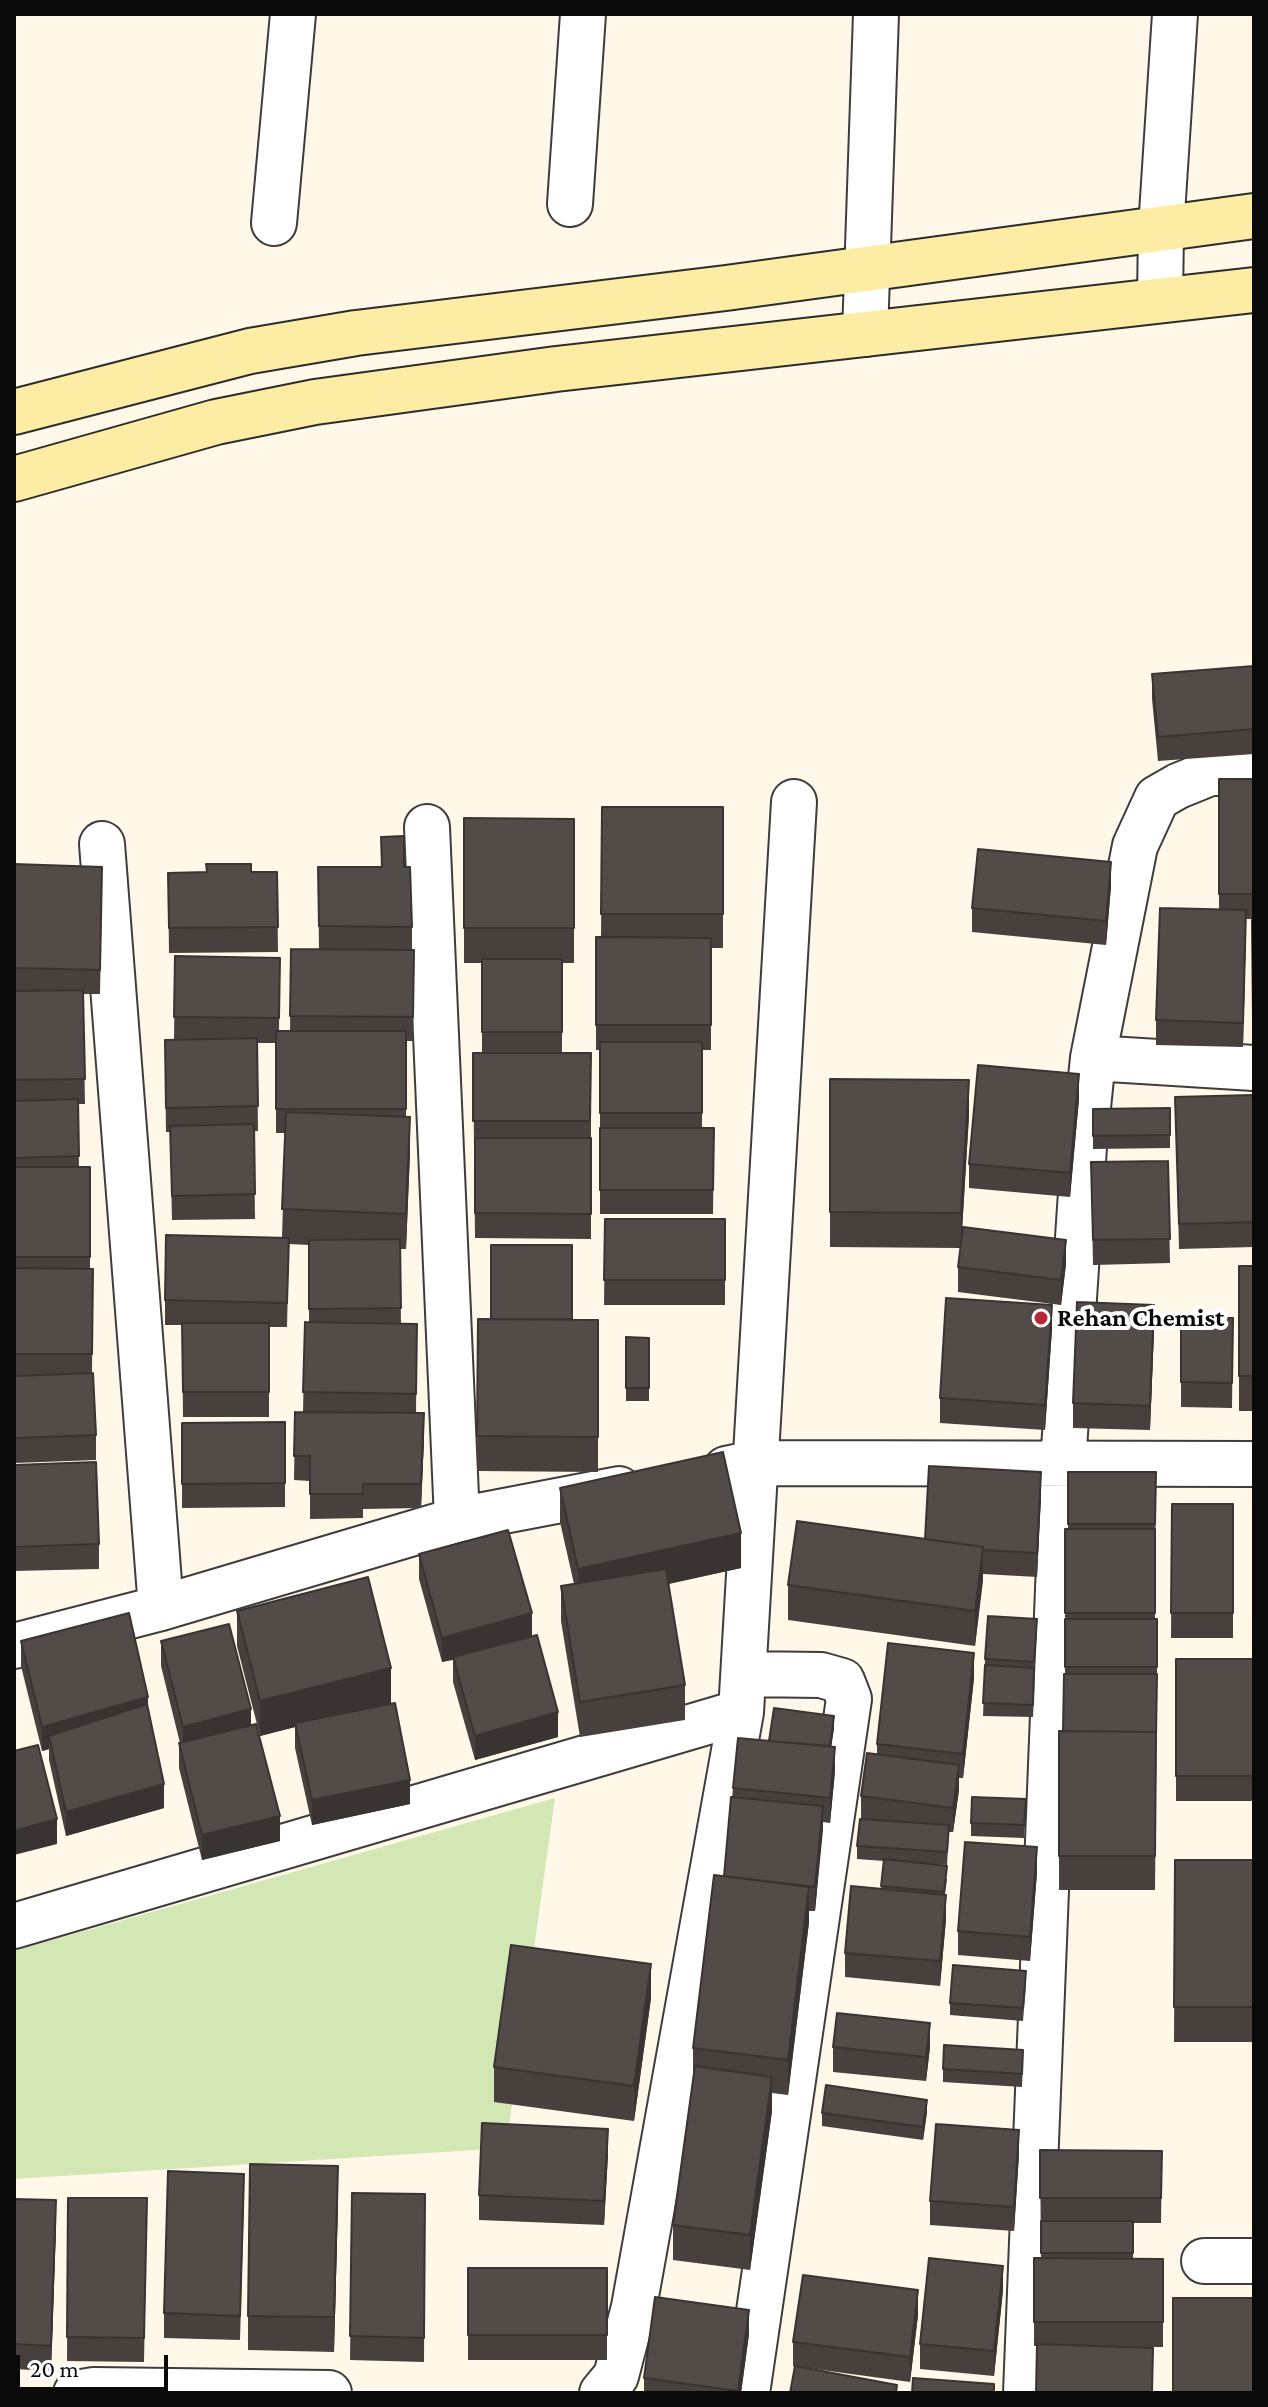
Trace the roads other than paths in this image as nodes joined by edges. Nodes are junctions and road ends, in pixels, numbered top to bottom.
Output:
1 (293, 14) edge
2 (583, 14) edge
3 (876, 14) edge
4 (1175, 14) edge
5 (570, 204) dead end
6 (1254, 216) edge
7 (274, 223) dead end
8 (1161, 229) junction
9 (866, 268) junction
10 (1254, 290) edge
11 (1160, 300) junction
12 (865, 334) junction
13 (250, 351) junction
14 (14, 412) edge
15 (264, 413) junction
16 (14, 479) edge
17 (1254, 773) edge
18 (794, 802) dead end
19 (427, 827) dead end
20 (102, 844) dead end
21 (1093, 1058) junction
22 (1254, 1068) edge
23 (754, 1463) junction
24 (1063, 1464) junction
25 (1254, 1464) edge
26 (457, 1520) junction
27 (161, 1608) junction
28 (14, 1646) edge
29 (743, 1693) junction
30 (14, 1926) edge
31 (1204, 2261) dead end
32 (1254, 2261) edge
33 (88, 2392) edge
34 (329, 2393) edge
35 (602, 2393) edge
36 (747, 2393) edge
37 (1026, 2393) edge

1 - 7 street
2 - 5 street
3 - 9 street
4 - 8 street
6 - 8 main road
8 - 9 main road
8 - 11 street
9 - 12 street
9 - 13 main road
10 - 11 main road
11 - 12 main road
12 - 15 main road
13 - 14 main road
13 - 15 main road
15 - 16 main road
17 - 21 street
18 - 23 street
19 - 26 street
20 - 27 street
21 - 22 street
21 - 24 street
23 - 24 street
23 - 26 street
23 - 29 street
24 - 25 street
24 - 37 street
26 - 27 street
27 - 28 street
29 - 30 street
29 - 35 street
29 - 36 street
31 - 32 street
33 - 34 street

